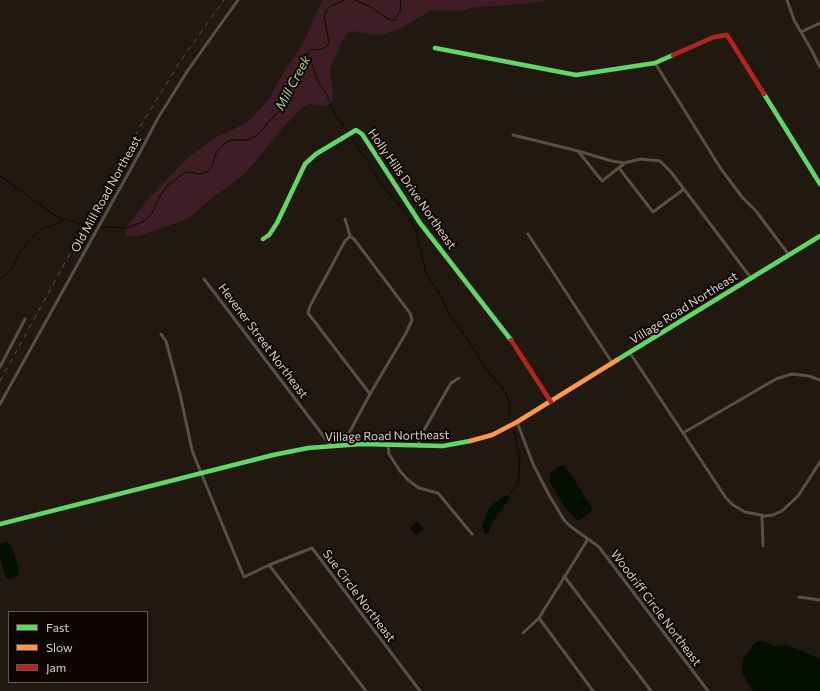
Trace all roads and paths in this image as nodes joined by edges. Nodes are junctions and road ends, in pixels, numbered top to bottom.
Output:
1 (238, 0) edge
2 (787, 0) edge
3 (820, 23) edge
4 (801, 32) junction
5 (435, 48) dead end
6 (655, 63) junction
7 (820, 67) edge
8 (513, 135) dead end
9 (578, 151) junction
10 (627, 162) junction
11 (619, 168) junction
12 (820, 184) edge
13 (684, 189) junction
14 (345, 219) dead end
15 (528, 234) dead end
16 (350, 236) junction
17 (820, 236) edge
18 (263, 239) dead end
19 (790, 255) junction
20 (751, 278) junction
21 (204, 279) dead end
22 (25, 319) dead end
23 (161, 334) dead end
24 (630, 353) junction
25 (613, 364) junction
26 (0, 367) edge
27 (459, 378) dead end
28 (820, 380) edge
29 (370, 394) junction
30 (551, 402) junction
31 (0, 404) edge
32 (517, 422) junction
33 (683, 434) junction
34 (388, 444) junction
35 (346, 445) junction
36 (418, 445) junction
37 (332, 446) junction
38 (820, 462) edge
39 (202, 473) junction
40 (762, 515) junction
41 (0, 524) edge
42 (472, 534) dead end
43 (588, 538) junction
44 (763, 546) dead end
45 (269, 565) junction
46 (564, 576) junction
47 (799, 597) dead end
48 (820, 600) edge
49 (539, 618) junction
50 (523, 633) dead end
51 (366, 691) edge
52 (420, 691) edge
53 (593, 691) edge
54 (651, 691) edge
55 (708, 691) edge

1 - 31 street, Old Mill Road Northeast
2 - 4 street
3 - 4 street
4 - 7 street
5 - 6 street
6 - 12 street
6 - 19 street
8 - 9 street
9 - 10 street
9 - 11 street
10 - 11 street
10 - 13 street
11 - 13 street
13 - 20 street
14 - 16 street
15 - 25 street
16 - 29 street
16 - 29 street
17 - 19 street, Village Road Northeast
18 - 30 street, Holly Hills Drive Northeast
19 - 20 street, Village Road Northeast
20 - 24 street, Village Road Northeast
21 - 37 street, Hevener Street Northeast
22 - 26 street
23 - 39 street
24 - 25 street, Village Road Northeast
24 - 33 street
25 - 30 street, Village Road Northeast
27 - 36 street
28 - 33 street
29 - 35 street
30 - 32 street, Village Road Northeast
32 - 36 street, Village Road Northeast
32 - 43 street, Woodriff Circle Northeast
33 - 40 street
34 - 35 street, Village Road Northeast
34 - 36 street, Village Road Northeast
34 - 42 street
35 - 37 street, Village Road Northeast
37 - 39 street, Village Road Northeast
38 - 40 street
39 - 41 street, Village Road Northeast
39 - 45 street, Sue Circle Northeast
40 - 44 street
43 - 46 street
43 - 55 street, Woodriff Circle Northeast
45 - 51 street
45 - 52 street, Sue Circle Northeast
46 - 49 street
46 - 54 street
47 - 48 street
49 - 50 street
49 - 53 street

